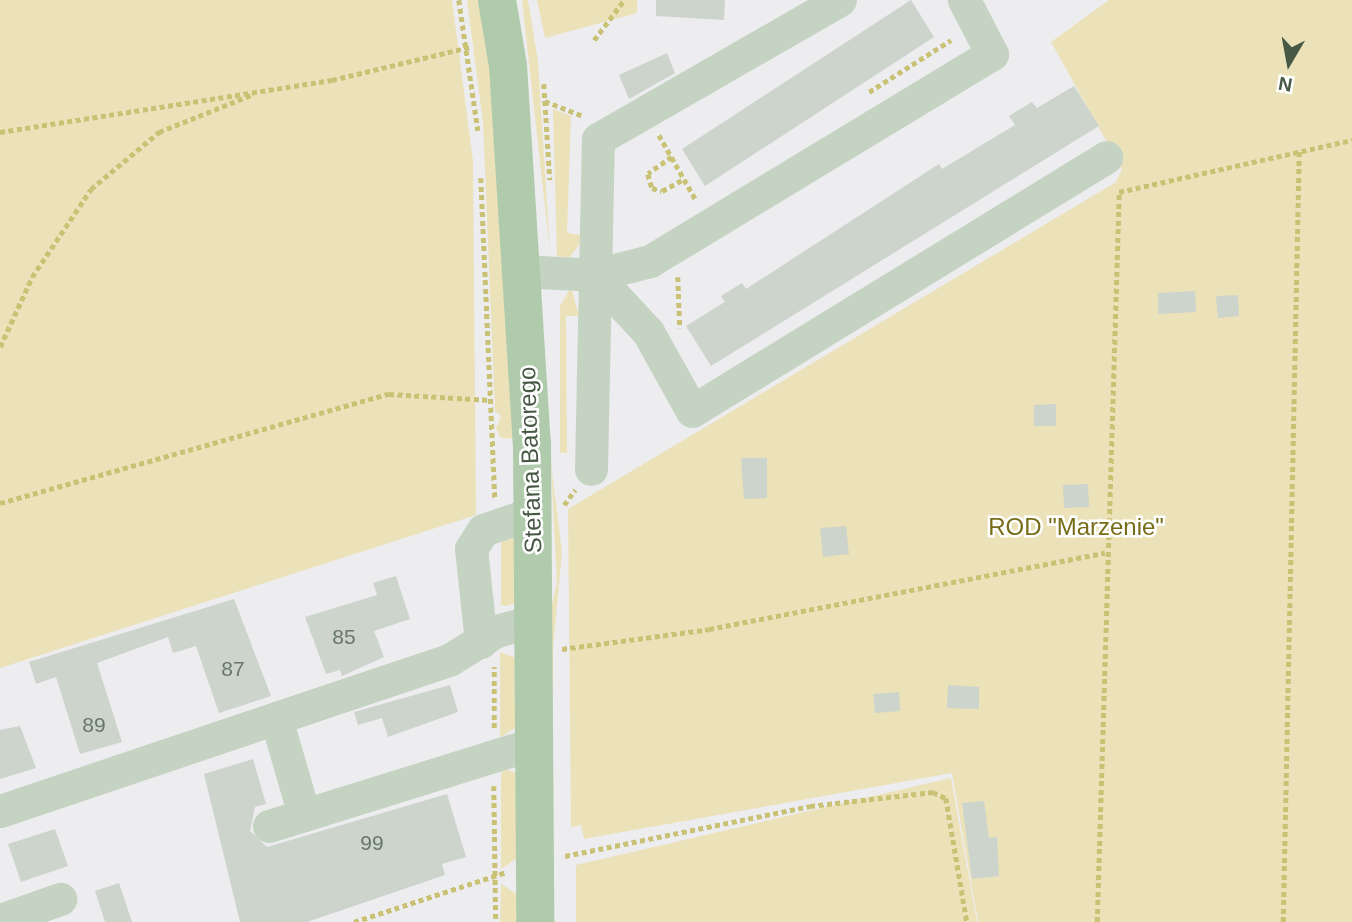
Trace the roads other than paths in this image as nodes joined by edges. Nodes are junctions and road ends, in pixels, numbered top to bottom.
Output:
1 (497, 0) edge
2 (840, 0) edge
3 (964, 0) edge
4 (1106, 157) dead end
5 (522, 271) junction
6 (594, 275) junction
7 (591, 469) dead end
8 (533, 513) junction
9 (534, 621) junction
10 (488, 637) junction
11 (276, 718) junction
12 (533, 744) junction
13 (0, 811) edge
14 (304, 815) junction
15 (270, 826) dead end
16 (60, 899) dead end
17 (0, 920) edge
18 (535, 922) edge

1 - 5 main road, Stefana Batorego
2 - 6 lane
3 - 6 lane
4 - 6 lane
5 - 6 lane
5 - 8 main road, Stefana Batorego
6 - 7 lane
8 - 9 main road, Stefana Batorego
8 - 10 lane
9 - 10 lane
9 - 12 main road, Stefana Batorego
10 - 11 lane
11 - 13 lane
11 - 14 lane
12 - 14 lane
12 - 18 main road, Stefana Batorego
14 - 15 lane
16 - 17 lane

